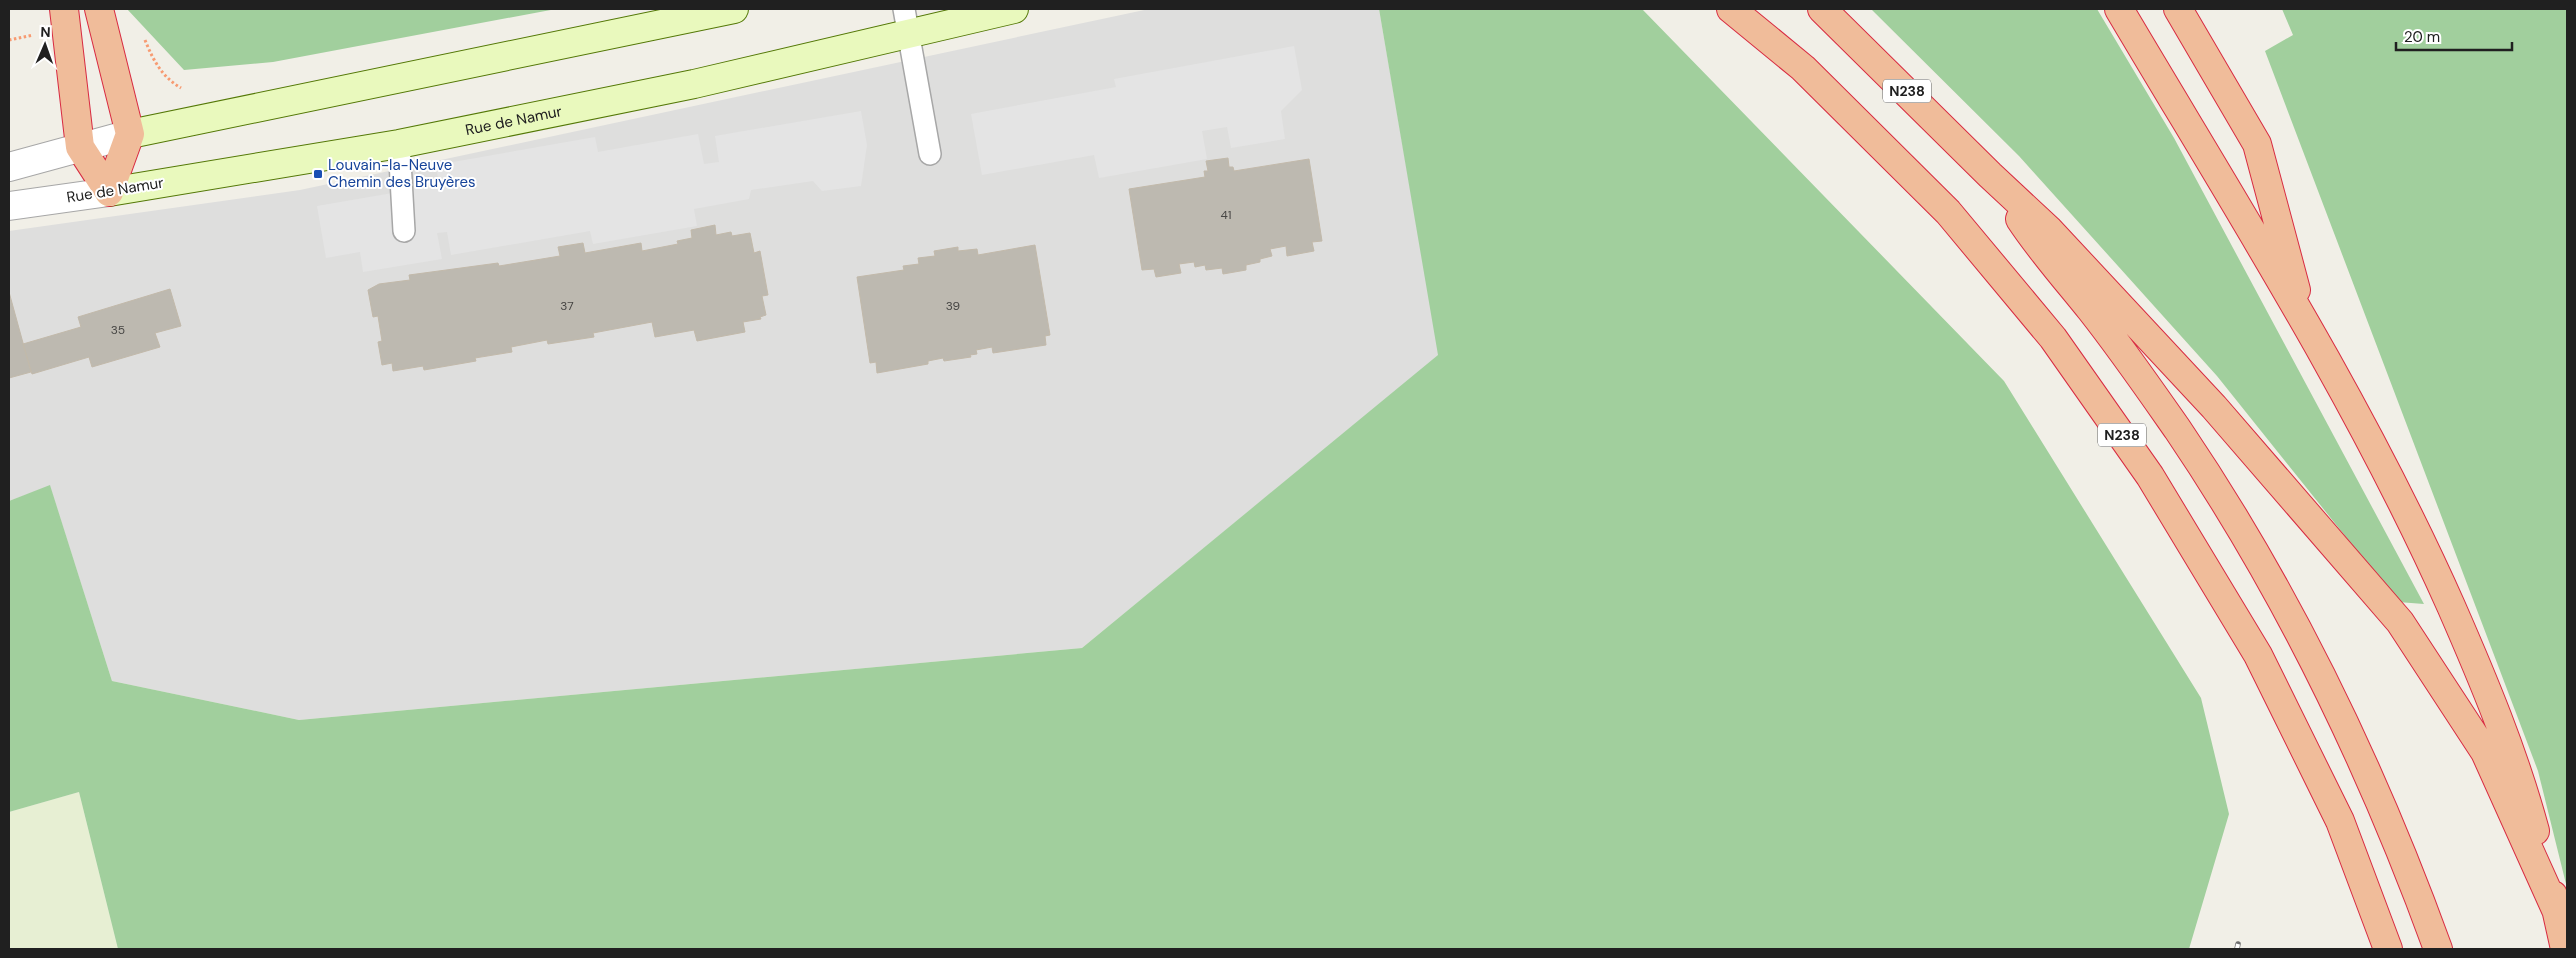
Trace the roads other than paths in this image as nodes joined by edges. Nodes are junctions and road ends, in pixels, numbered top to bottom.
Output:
1 (64, 9) edge
2 (100, 9) edge
3 (734, 9) edge
4 (1014, 9) edge
5 (1731, 9) edge
6 (1822, 9) edge
7 (2119, 9) edge
8 (2178, 9) edge
9 (906, 22) edge
10 (130, 134) junction
11 (399, 144) junction
12 (80, 147) junction
13 (930, 154) dead end
14 (9, 167) edge
15 (1990, 175) junction
16 (109, 192) junction
17 (9, 206) edge
18 (404, 231) dead end
19 (2305, 322) junction
20 (2557, 912) junction
21 (2388, 949) edge
22 (2438, 949) edge
23 (2565, 949) edge

1 - 12 highway
2 - 10 highway
3 - 10 main road
4 - 9 main road, Rue de Namur
5 - 21 highway, N238
6 - 15 highway, N238
7 - 19 highway
8 - 19 highway
9 - 11 main road, Rue de Namur
9 - 13 lane
10 - 12 street
10 - 16 highway
11 - 16 main road, Rue de Namur
11 - 18 lane
12 - 14 street
12 - 16 highway
15 - 20 highway
15 - 22 highway, N238
16 - 17 street, Rue de Namur
19 - 20 highway
20 - 23 highway

